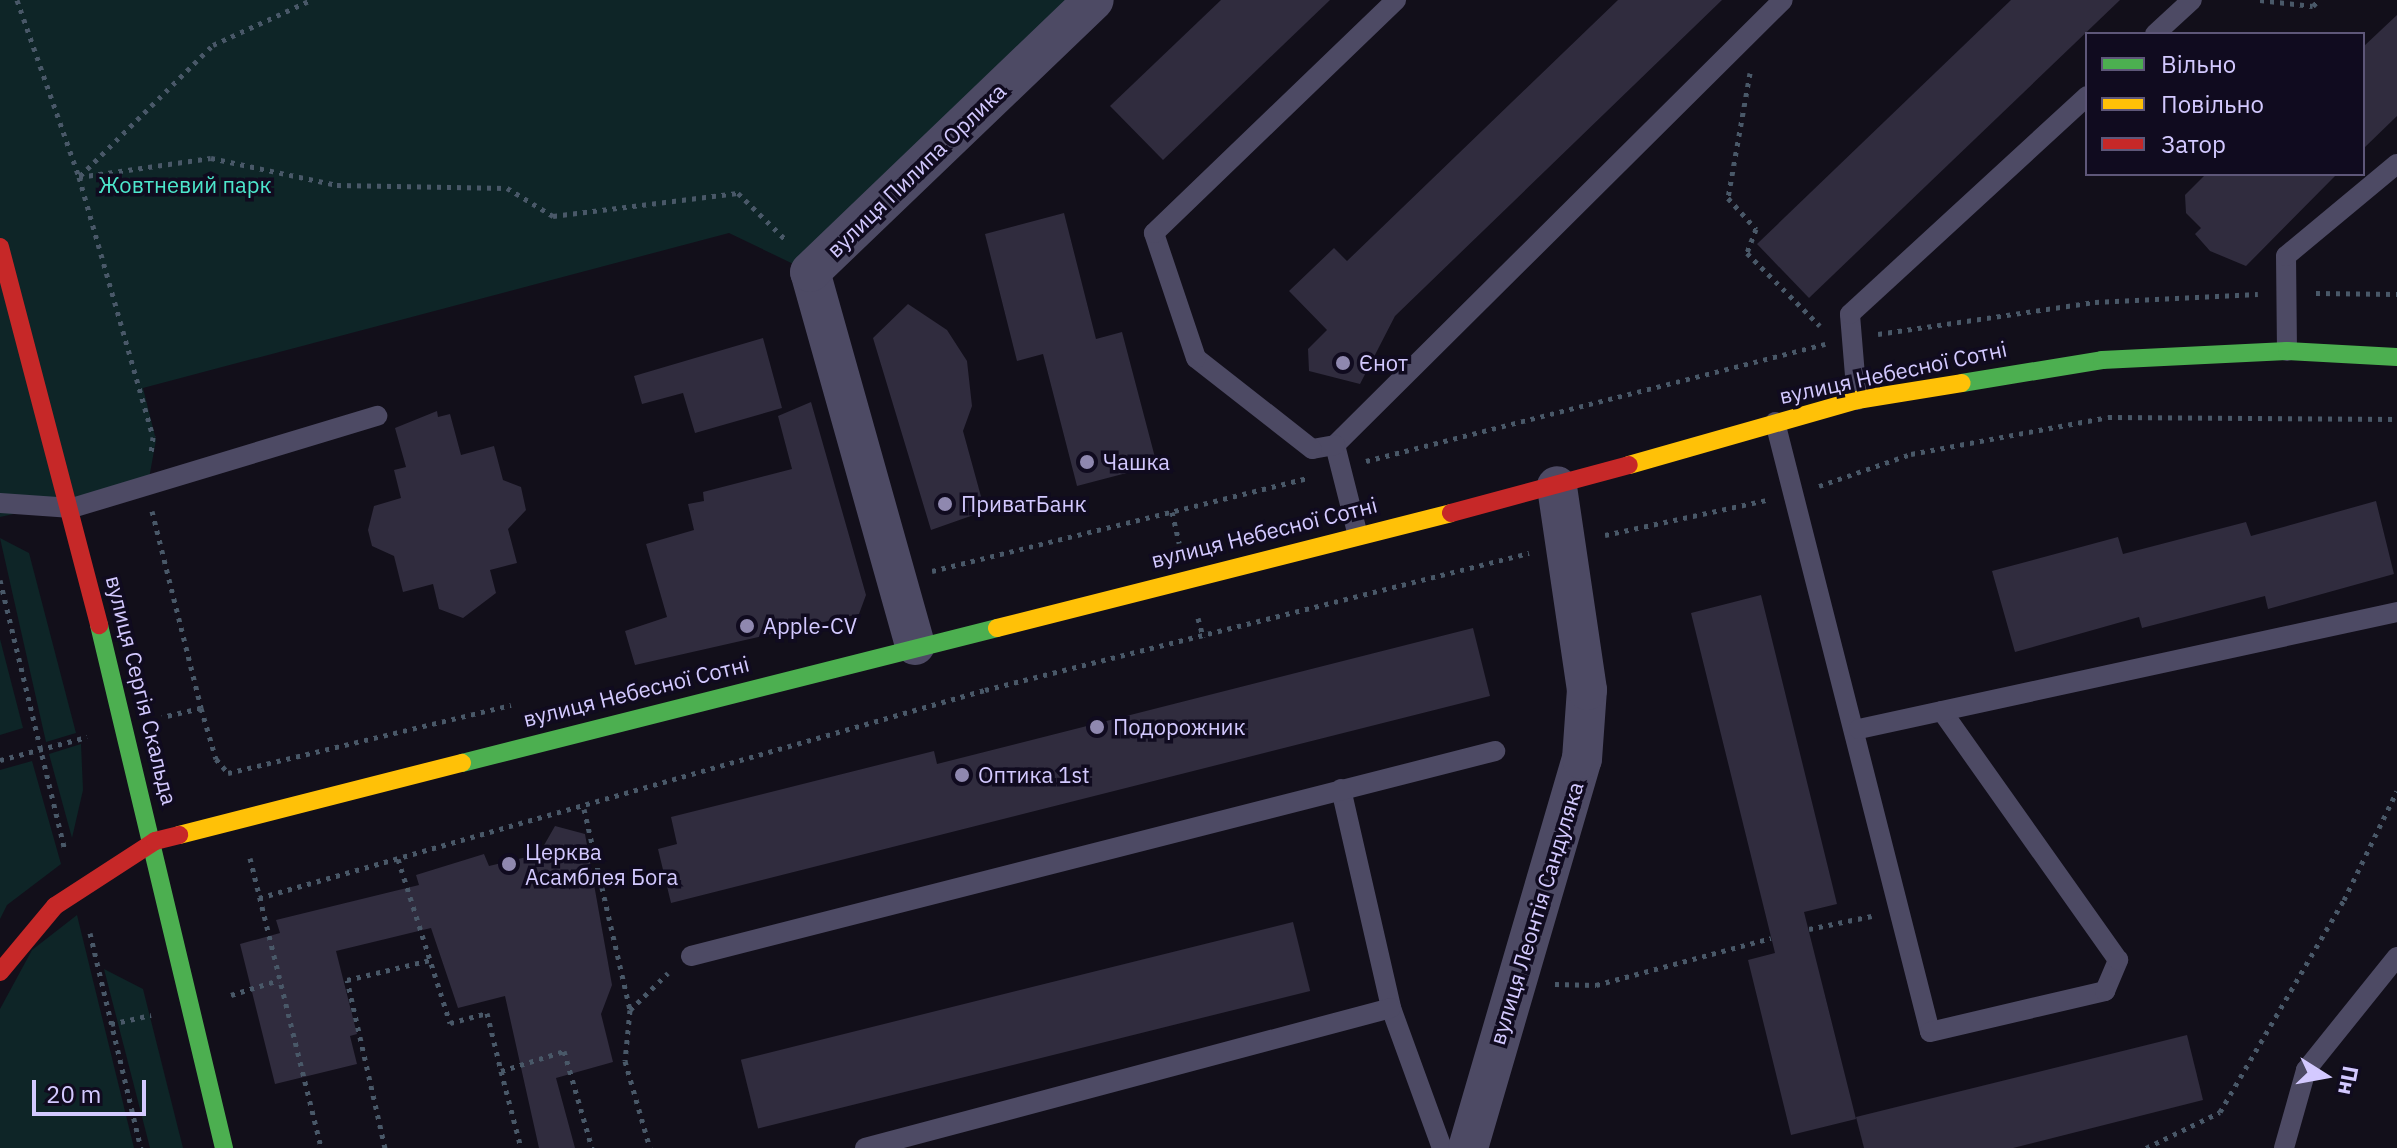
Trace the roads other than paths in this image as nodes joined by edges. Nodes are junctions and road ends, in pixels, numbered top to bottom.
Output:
1 (1094, 0) edge
2 (1396, 0) edge
3 (1783, 0) edge
4 (2192, 0) edge
5 (2157, 32) edge
6 (2085, 98) edge
7 (2397, 164) edge
8 (0, 247) edge
9 (2287, 351) junction
10 (2397, 357) edge
11 (1857, 400) junction
12 (377, 416) dead end
13 (1775, 422) junction
14 (1335, 445) junction
15 (1557, 486) junction
16 (0, 503) edge
17 (72, 508) junction
18 (1357, 532) junction
19 (2397, 612) edge
20 (915, 645) junction
21 (1942, 711) junction
22 (1859, 729) junction
23 (1495, 751) dead end
24 (1341, 789) junction
25 (155, 841) junction
26 (691, 956) road end
27 (2397, 957) edge
28 (0, 972) edge
29 (1391, 1008) junction
30 (224, 1148) edge
31 (865, 1148) edge
32 (1442, 1148) edge
33 (1468, 1148) edge
34 (2284, 1148) edge

1 - 20 street, вулиця Пилипа Орлика
2 - 14 lane
3 - 14 lane
4 - 5 lane
6 - 11 lane
7 - 9 lane
8 - 17 street, вулиця Сергія Скальда
9 - 10 street, вулиця Небесної Сотні
9 - 11 street, вулиця Небесної Сотні
11 - 13 street, вулиця Небесної Сотні
12 - 17 lane
13 - 15 street, вулиця Небесної Сотні
13 - 22 lane
14 - 18 lane
15 - 18 street, вулиця Небесної Сотні
15 - 33 street, вулиця Леонтія Сандуляка
16 - 17 lane
17 - 25 street, вулиця Сергія Скальда
18 - 20 street, вулиця Небесної Сотні
19 - 21 lane
20 - 25 street, вулиця Небесної Сотні
21 - 22 lane
21 - 22 lane
23 - 24 lane
24 - 26 lane
24 - 29 lane
25 - 28 street, вулиця Небесної Сотні
25 - 30 street, вулиця Сергія Скальда
27 - 34 lane
29 - 31 lane
29 - 32 lane

